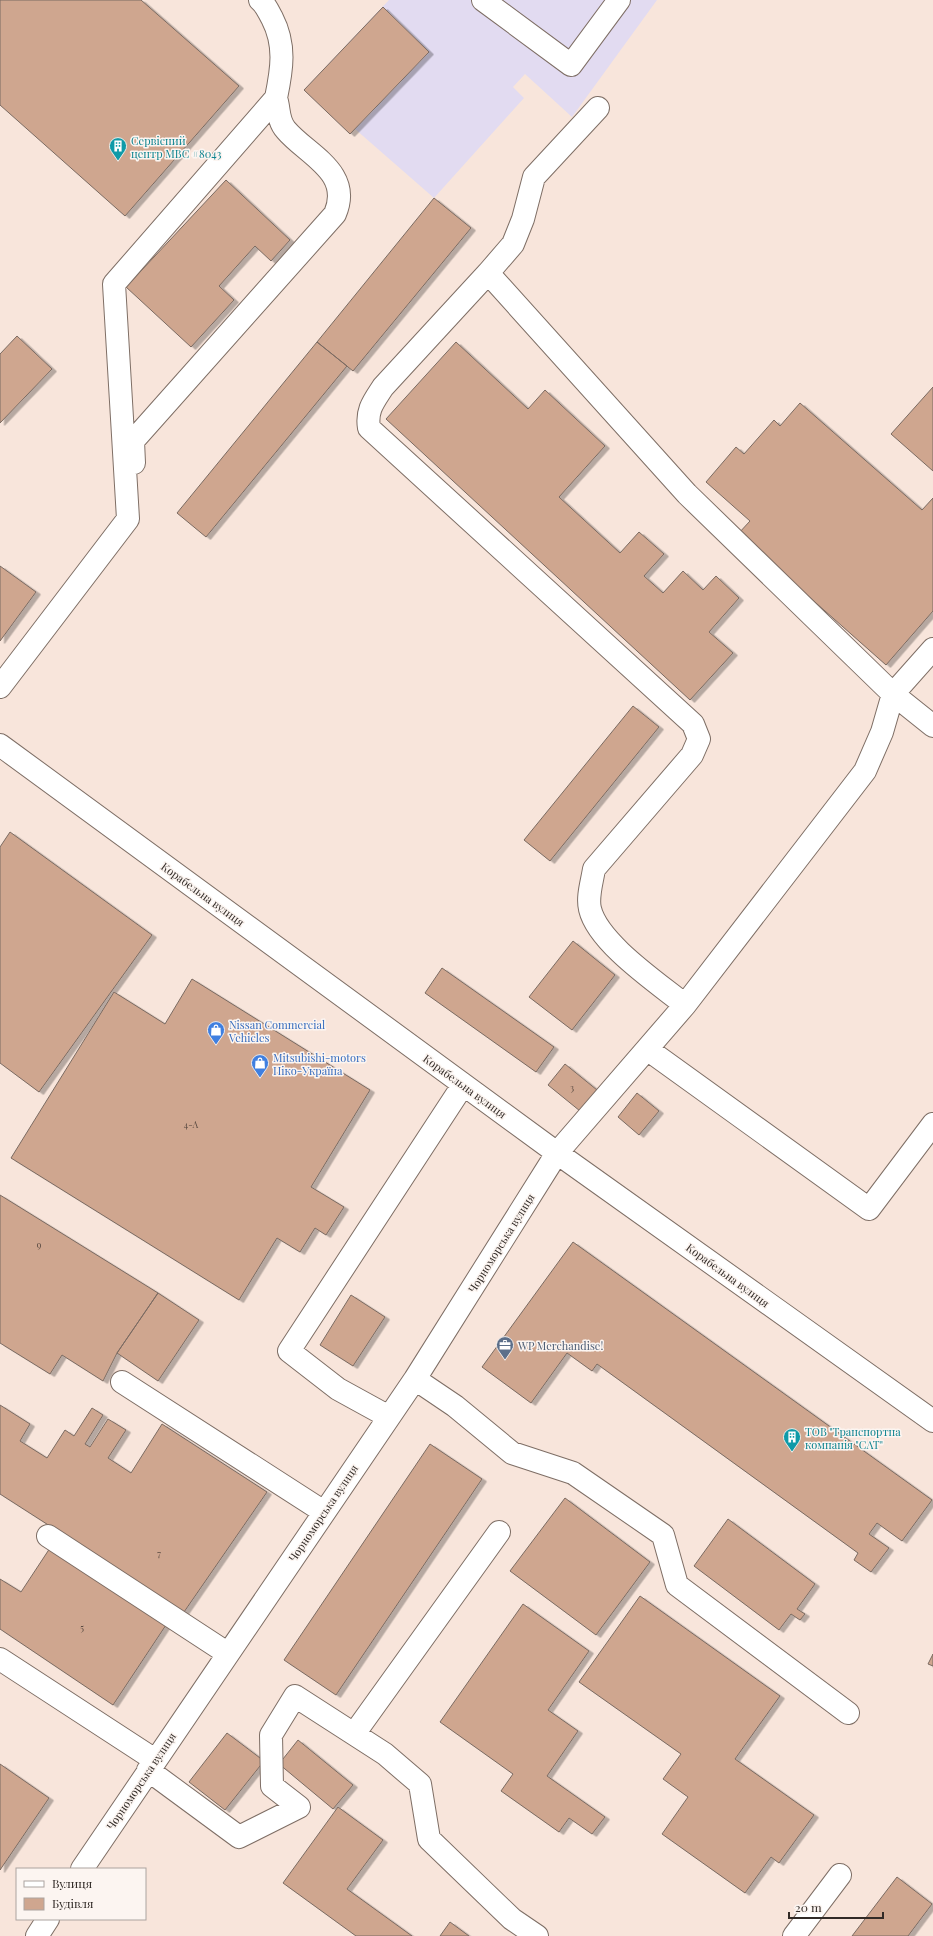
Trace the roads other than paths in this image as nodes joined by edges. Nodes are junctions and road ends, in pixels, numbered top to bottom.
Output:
1 (260, 0) edge
2 (483, 0) edge
3 (619, 0) edge
4 (276, 98) junction
5 (598, 108) dead end
6 (488, 273) junction
7 (128, 519) junction
8 (933, 649) edge
9 (0, 687) edge
10 (893, 694) junction
11 (933, 726) edge
12 (0, 745) edge
13 (685, 1005) junction
14 (647, 1049) junction
15 (463, 1085) junction
16 (933, 1124) edge
17 (557, 1153) junction
18 (415, 1379) junction
19 (122, 1382) dead end
20 (388, 1417) junction
21 (933, 1421) edge
22 (324, 1512) junction
23 (498, 1532) dead end
24 (48, 1536) dead end
25 (227, 1654) junction
26 (0, 1659) edge
27 (848, 1713) dead end
28 (354, 1734) junction
29 (151, 1765) junction
30 (83, 1868) edge
31 (840, 1875) dead end
32 (47, 1920) edge
33 (37, 1936) edge
34 (537, 1936) edge
35 (794, 1936) edge

1 - 4 street
2 - 3 street
4 - 7 street
4 - 7 street
5 - 6 street
6 - 10 street
6 - 13 street
7 - 9 street
8 - 10 street
10 - 11 street
10 - 13 street, Чорноморська вулиця
12 - 15 street, Корабельна вулиця
13 - 14 street, Чорноморська вулиця
14 - 16 street
14 - 17 street, Чорноморська вулиця
15 - 17 street, Корабельна вулиця
15 - 20 street
17 - 18 street, Чорноморська вулиця
17 - 21 street, Корабельна вулиця
18 - 20 street, Чорноморська вулиця
18 - 27 street
19 - 22 street
20 - 22 street, Чорноморська вулиця
22 - 25 street, Чорноморська вулиця
23 - 28 street
24 - 25 street
25 - 29 street, Чорноморська вулиця
26 - 29 street
28 - 29 street
28 - 34 street
29 - 30 street, Чорноморська вулиця
31 - 35 street
32 - 33 street

